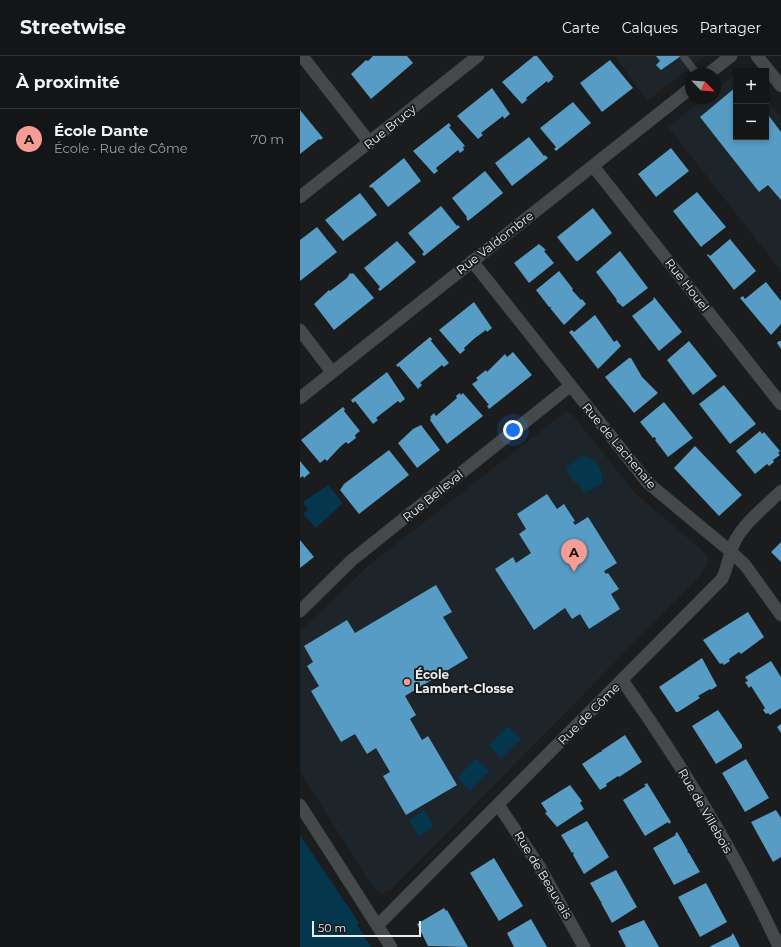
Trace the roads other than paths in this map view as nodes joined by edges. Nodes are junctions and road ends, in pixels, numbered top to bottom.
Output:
1 (302, 56) edge
2 (478, 56) edge
3 (730, 56) edge
4 (757, 56) edge
5 (684, 57) dead end
6 (692, 68) edge
7 (715, 68) edge
8 (781, 86) edge
9 (685, 93) edge
10 (370, 143) junction
11 (593, 166) junction
12 (300, 197) edge
13 (472, 261) junction
14 (300, 330) edge
15 (332, 372) junction
16 (570, 386) junction
17 (300, 398) edge
18 (781, 404) edge
19 (781, 491) edge
20 (730, 551) junction
21 (300, 611) edge
22 (781, 615) edge
23 (622, 680) junction
24 (300, 805) edge
25 (499, 806) junction
26 (378, 925) junction
27 (391, 947) edge
28 (584, 947) edge
29 (779, 947) edge

1 - 10 street
2 - 10 street, Rue Brucy
3 - 7 street
4 - 8 street
5 - 6 lane
9 - 11 street, Rue Valdombre
10 - 12 street, Rue Brucy
11 - 13 street, Rue Valdombre
11 - 18 street, Rue Houel
13 - 15 street, Rue Valdombre
13 - 16 street, Rue de Lachenaie
14 - 15 street
15 - 17 street, Rue Valdombre
16 - 20 street, Rue de Lachenaie
16 - 21 street, Rue Belleval
19 - 20 street, Rue de Côme
20 - 22 street, Rue de Lachenaie
20 - 23 street, Rue de Côme
23 - 25 street, Rue de Côme
23 - 29 street, Rue de Villebois
24 - 26 street
25 - 26 street, Rue de Côme
25 - 28 street, Rue de Beauvais
26 - 27 street

